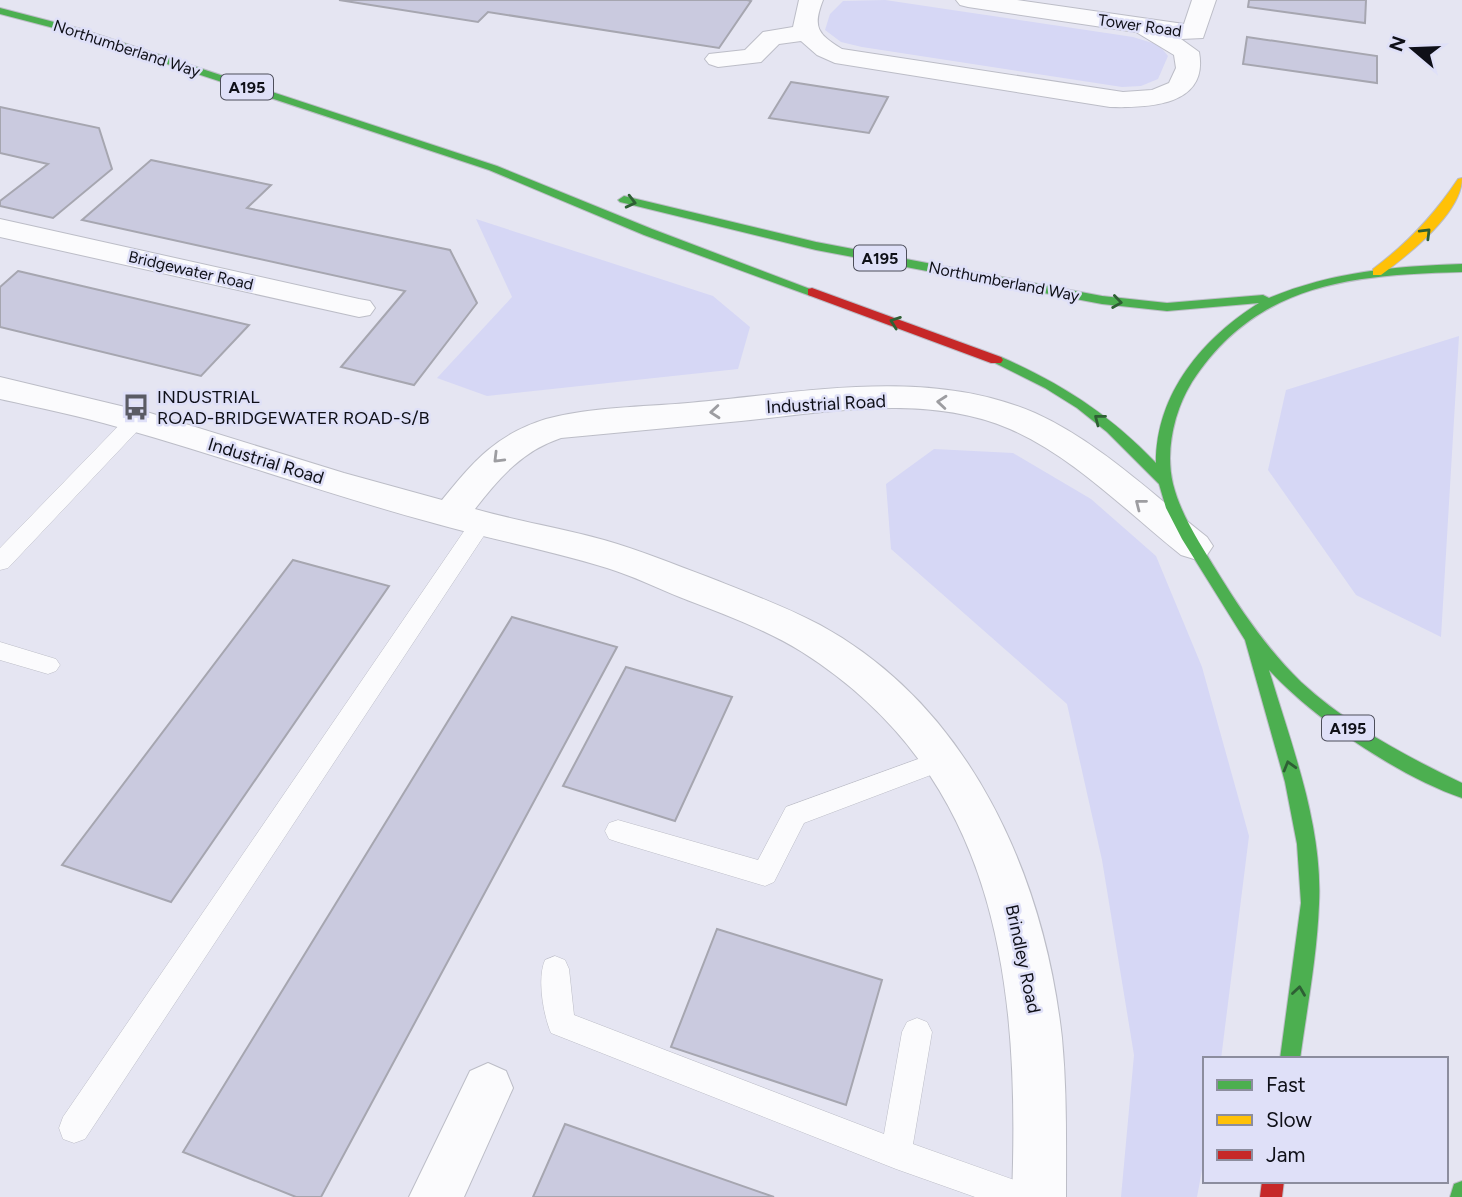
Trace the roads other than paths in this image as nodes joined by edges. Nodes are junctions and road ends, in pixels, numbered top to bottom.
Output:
1 (811, 0) edge
2 (968, 0) edge
3 (1204, 0) edge
4 (0, 11) edge
5 (1142, 25) junction
6 (806, 33) junction
7 (718, 59) dead end
8 (493, 168) junction
9 (1462, 181) edge
10 (7, 237) edge
11 (1462, 268) edge
12 (1377, 272) junction
13 (1272, 298) junction
14 (359, 307) dead end
15 (0, 388) edge
16 (136, 420) junction
17 (1166, 483) junction
18 (466, 519) junction
19 (1194, 547) junction
20 (0, 562) edge
21 (765, 614) joint
22 (1252, 640) junction
23 (0, 651) edge
24 (48, 665) dead end
25 (943, 760) junction
26 (1462, 790) edge
27 (618, 831) dead end
28 (555, 969) dead end
29 (917, 1032) dead end
30 (1290, 1057) edge
31 (488, 1088) dead end
32 (74, 1128) dead end
33 (896, 1154) junction
34 (1462, 1192) edge
35 (436, 1197) edge
36 (1020, 1197) edge
37 (1039, 1197) edge
38 (1461, 1197) edge

1 - 6 street
2 - 5 street, Tower Road
3 - 5 street, Tower Road
4 - 8 main road, Northumberland Way / A195
5 - 6 street
6 - 7 street
8 -> 13 main road, Northumberland Way / A195
17 -> 8 main road, Northumberland Way / A195
12 -> 9 main road
10 - 14 street, Bridgewater Road
11 - 12 main road, A195
12 - 13 main road, A195
13 - 17 main road, A195
15 - 16 street, Industrial Road
16 - 18 street, Industrial Road
16 - 20 lane
17 - 19 main road, A195
19 -> 18 street, Industrial Road
18 - 21 street, Industrial Road
18 - 32 lane
19 - 22 main road, A195
21 - 25 street, Brindley Road
22 - 26 main road, A195
30 -> 22 main road
23 - 24 lane
25 - 27 lane
25 - 37 street, Brindley Road
28 - 33 lane
29 - 33 lane
31 - 35 street
33 - 36 lane
34 - 38 main road

